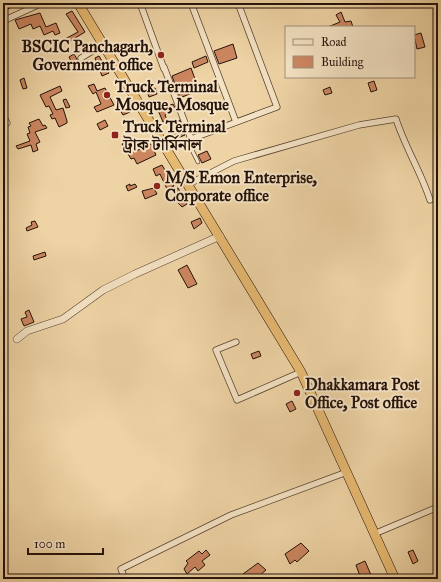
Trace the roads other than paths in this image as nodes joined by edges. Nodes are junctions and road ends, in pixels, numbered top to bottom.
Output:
1 (42, 3) edge
2 (78, 3) edge
3 (140, 3) edge
4 (191, 3) edge
5 (238, 3) edge
6 (3, 21) edge
7 (104, 44) junction
8 (81, 58) dead end
9 (3, 115) edge
10 (236, 122) junction
11 (7, 123) dead end
12 (191, 139) junction
13 (198, 162) dead end
14 (189, 184) junction
15 (430, 200) dead end
16 (220, 236) junction
17 (17, 339) dead end
18 (236, 342) dead end
19 (301, 372) junction
20 (347, 472) junction
21 (438, 507) edge
22 (374, 534) junction
23 (125, 579) edge
24 (395, 579) edge

1 - 6 street
2 - 7 highway
3 - 12 street
4 - 10 street
5 - 10 street
7 - 8 street
7 - 14 highway
9 - 11 street
10 - 12 street
12 - 13 lane
14 - 15 street
14 - 16 highway
16 - 17 street
16 - 19 highway
18 - 19 street
19 - 20 highway
20 - 22 highway
20 - 23 street
21 - 22 street
22 - 24 highway

